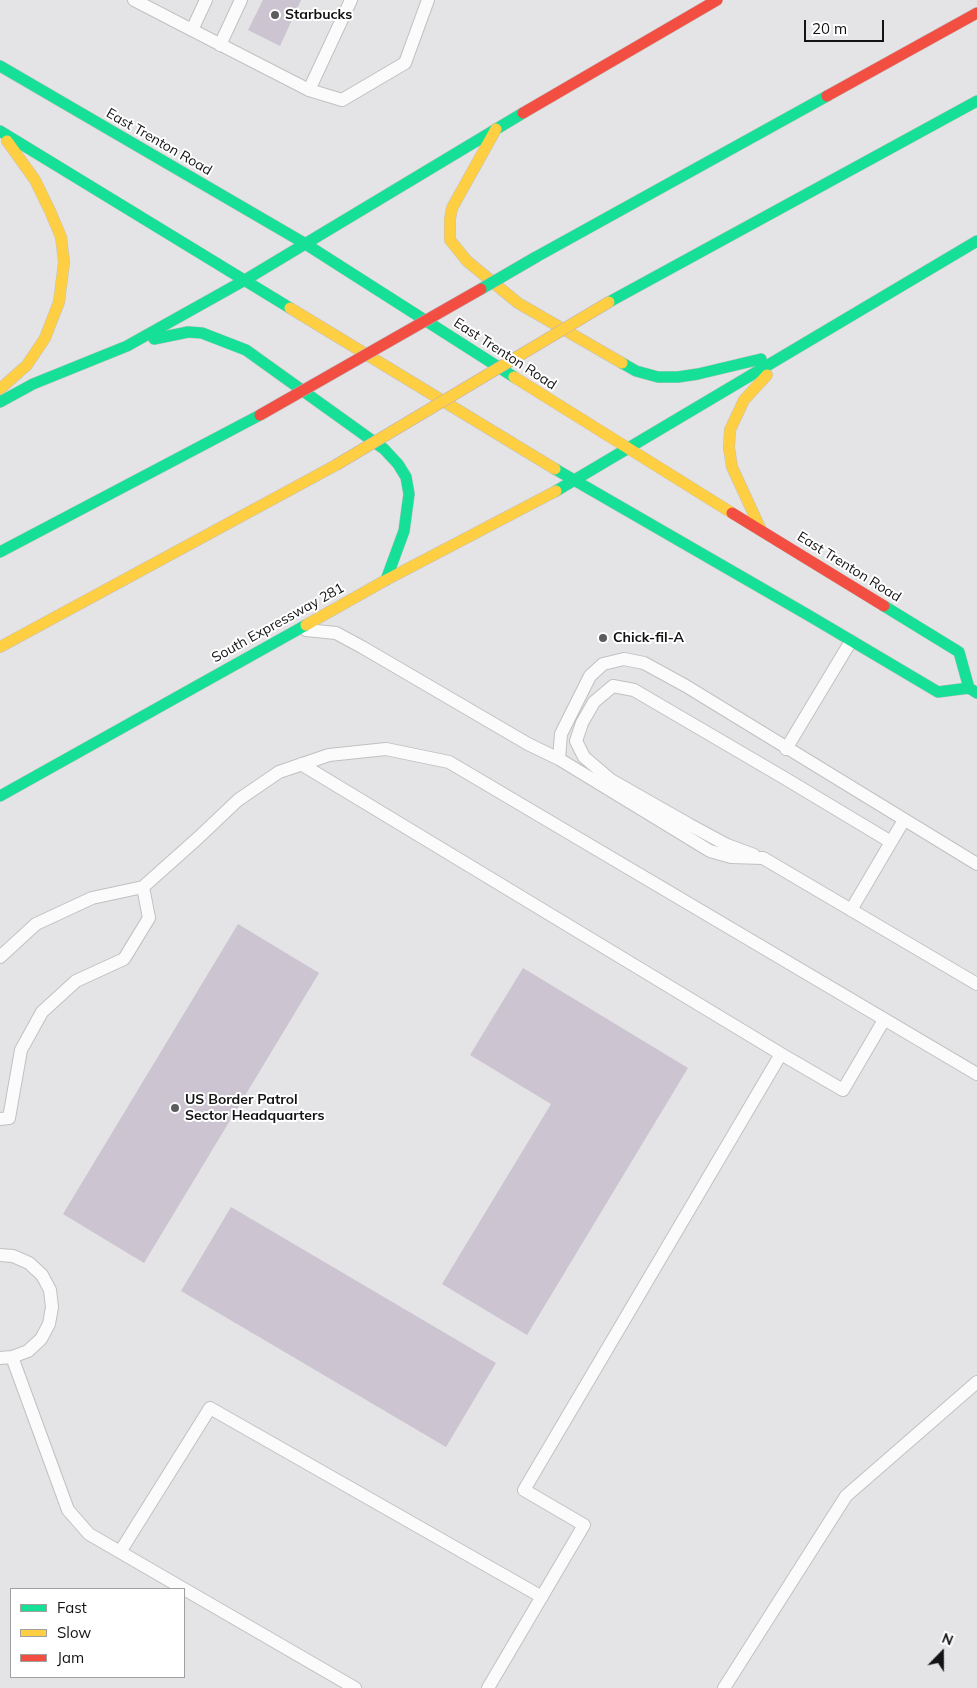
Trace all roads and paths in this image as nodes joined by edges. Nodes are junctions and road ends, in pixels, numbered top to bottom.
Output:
1 (134, 0) edge
2 (206, 0) edge
3 (241, 0) edge
4 (351, 0) edge
5 (428, 0) edge
6 (717, 0) edge
7 (977, 13) edge
8 (192, 30) junction
9 (220, 45) junction
10 (0, 66) edge
11 (309, 90) junction
12 (977, 101) edge
13 (498, 127) junction
14 (0, 131) edge
15 (977, 241) edge
16 (304, 243) junction
17 (245, 280) junction
18 (127, 346) junction
19 (787, 353) junction
20 (0, 389) edge
21 (0, 402) edge
22 (627, 449) junction
23 (574, 481) junction
24 (761, 530) junction
25 (0, 552) edge
26 (386, 580) junction
27 (298, 629) junction
28 (851, 641) junction
29 (0, 647) edge
30 (973, 690) edge
31 (786, 749) junction
32 (559, 759) junction
33 (301, 764) junction
34 (0, 796) edge
35 (904, 820) junction
36 (890, 842) junction
37 (763, 858) junction
38 (977, 864) edge
39 (143, 887) junction
40 (852, 910) junction
41 (0, 957) edge
42 (977, 984) edge
43 (884, 1020) junction
44 (781, 1054) junction
45 (977, 1074) edge
46 (0, 1119) edge
47 (0, 1255) edge
48 (6, 1357) edge
49 (977, 1382) edge
50 (120, 1552) junction
51 (182, 1588) edge
52 (185, 1590) edge
53 (542, 1597) junction
54 (355, 1688) edge
55 (488, 1688) edge
56 (724, 1688) edge

1 - 8 lane
2 - 8 lane
3 - 9 lane
4 - 11 lane
5 - 11 lane
6 - 13 main road
7 - 25 main road, bridge
8 - 9 lane
9 - 11 lane
10 - 16 main road, East Trenton Road
12 - 29 main road, bridge
13 - 16 main road
13 - 19 main road
14 - 17 main road, East Trenton Road
14 - 20 main road
15 - 19 main road, South Expressway 281
16 - 17 main road
16 - 22 main road, East Trenton Road
17 - 18 main road
17 - 23 main road, East Trenton Road
18 - 21 main road
18 - 26 main road
19 - 22 main road, South Expressway 281
19 - 24 main road
22 - 23 main road, South Expressway 281
22 - 24 main road, East Trenton Road
23 - 26 main road, South Expressway 281
23 - 28 main road, East Trenton Road
24 - 30 main road, East Trenton Road
26 - 27 main road, South Expressway 281
27 - 32 lane
27 - 34 main road, South Expressway 281
28 - 30 main road, East Trenton Road
28 - 31 lane
31 - 32 lane
31 - 35 lane
32 - 37 lane
33 - 39 lane
33 - 43 lane
33 - 44 lane
35 - 36 lane
35 - 38 lane
36 - 37 lane
36 - 40 lane
37 - 40 lane
39 - 41 lane
39 - 46 lane
40 - 42 lane
43 - 44 lane
43 - 45 lane
44 - 53 lane
47 - 48 lane
48 - 50 lane
49 - 56 lane
50 - 51 lane
50 - 53 lane
52 - 54 lane
53 - 55 lane

